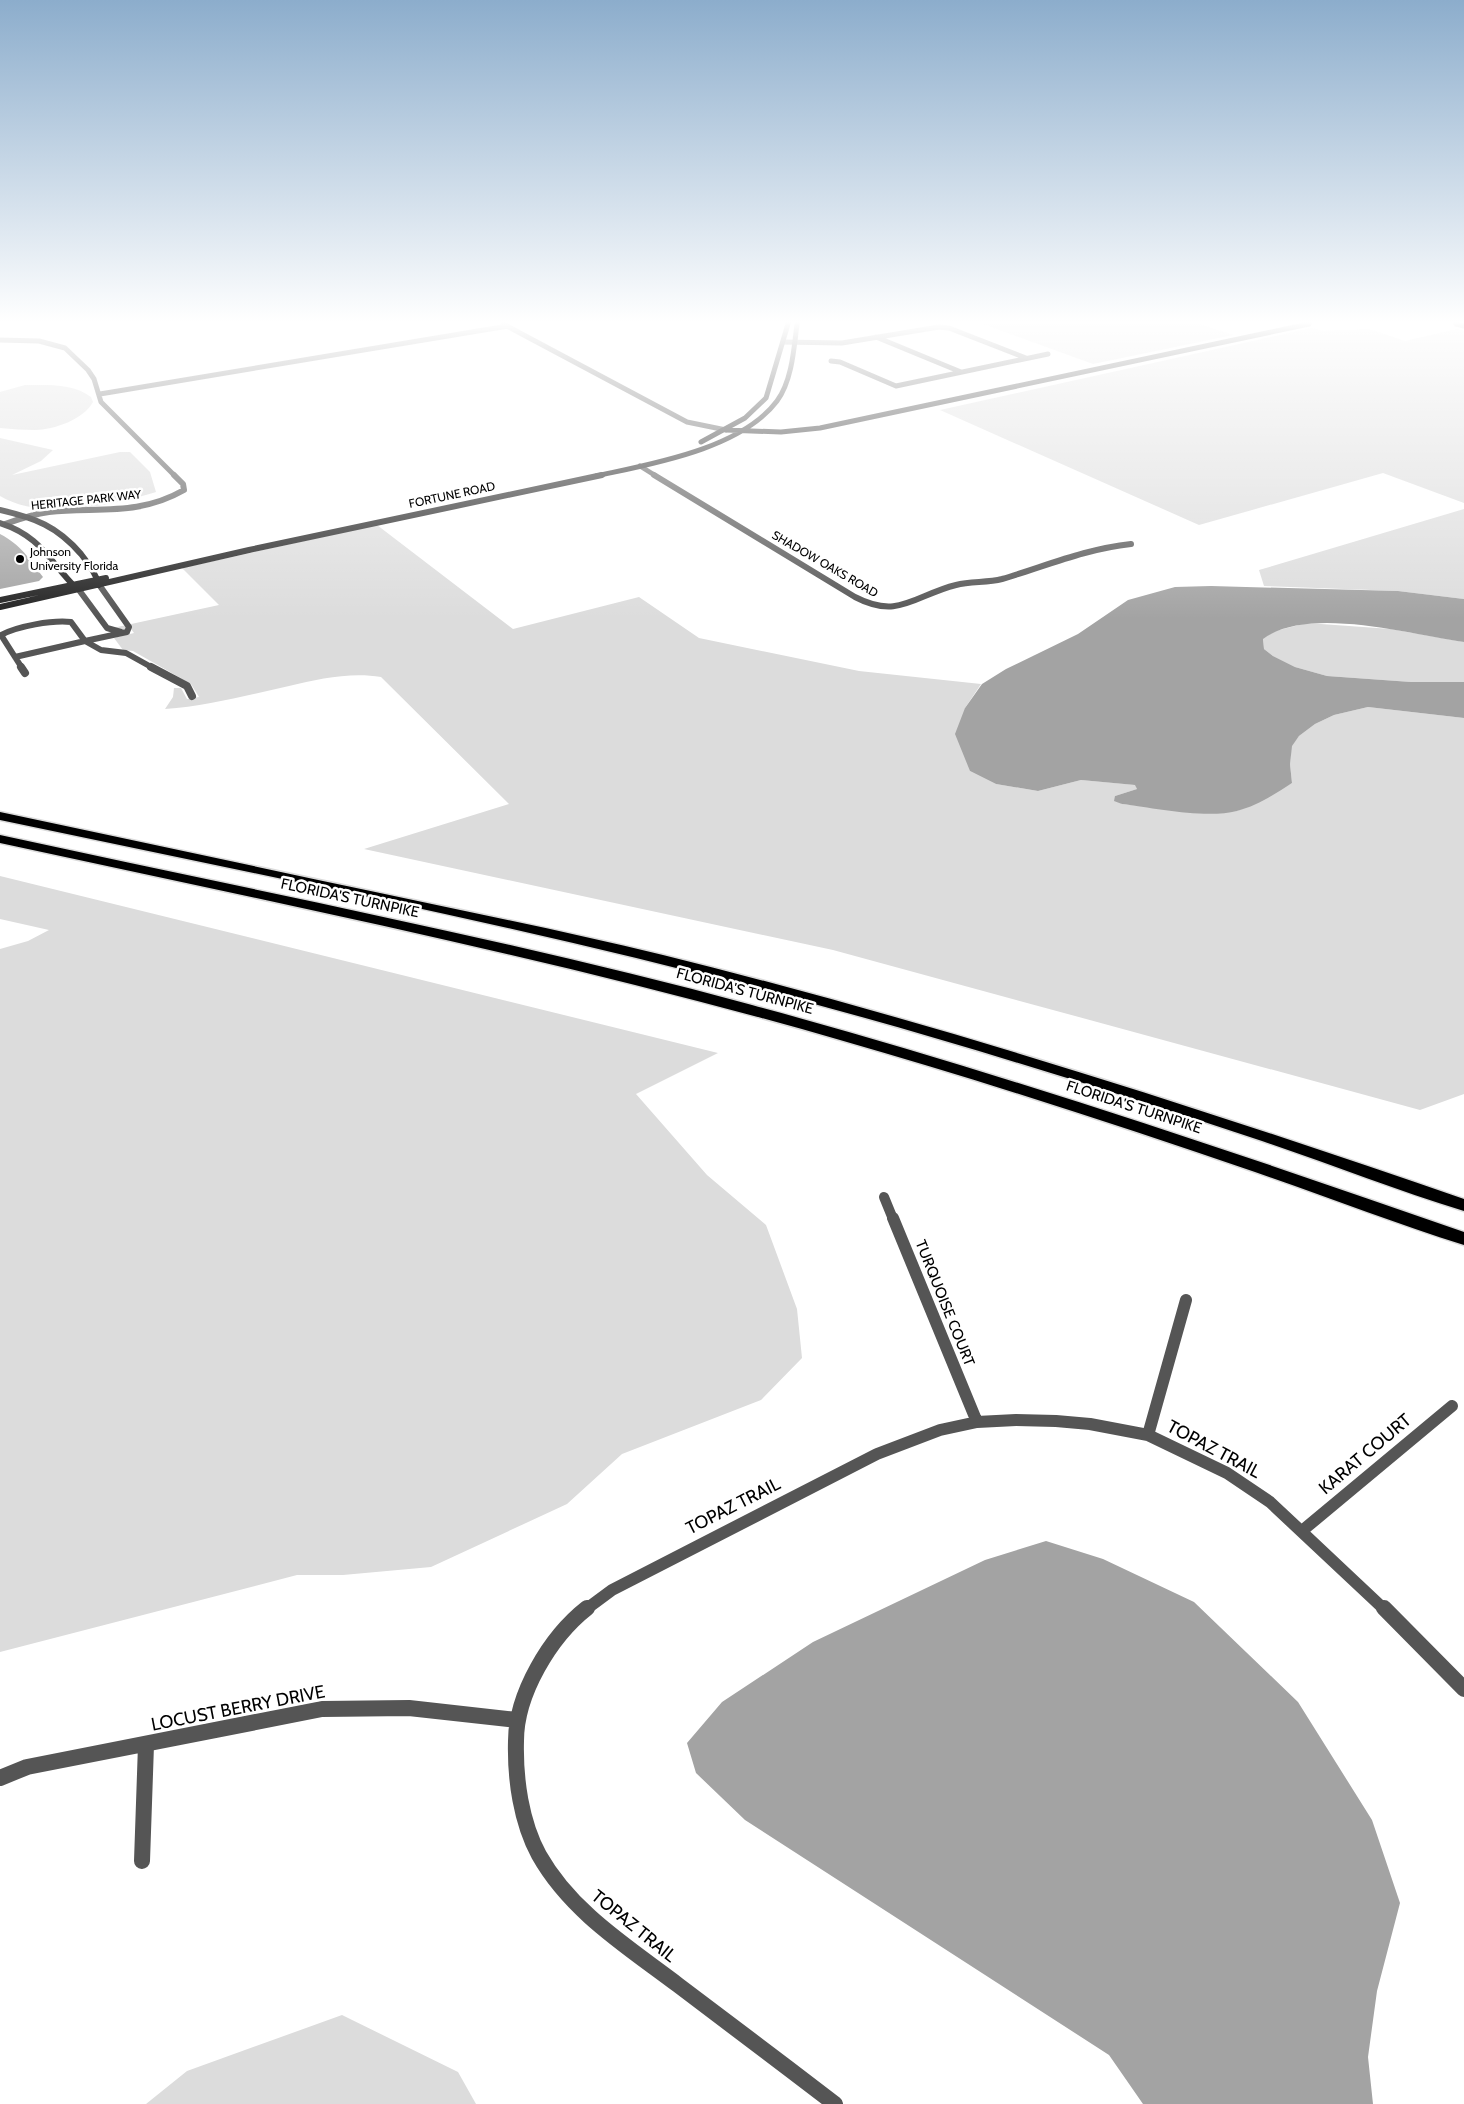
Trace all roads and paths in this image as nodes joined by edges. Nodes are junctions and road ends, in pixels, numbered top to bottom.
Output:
1 (121, 422) edge
2 (688, 422) edge
3 (738, 422) edge
4 (752, 422) edge
5 (847, 422) edge
6 (726, 430) junction
7 (740, 431) junction
8 (676, 455) junction
9 (640, 466) junction
10 (0, 510) edge
11 (27, 517) junction
12 (2, 523) edge
13 (1131, 544) dead end
14 (99, 582) junction
15 (72, 584) junction
16 (79, 590) junction
17 (0, 600) edge
18 (0, 608) edge
19 (127, 632) junction
20 (85, 641) junction
21 (15, 657) junction
22 (25, 673) dead end
23 (192, 696) dead end
24 (0, 816) edge
25 (0, 840) edge
26 (884, 1197) dead end
27 (1464, 1205) edge
28 (1464, 1239) edge
29 (1186, 1300) dead end
30 (1452, 1406) dead end
31 (976, 1422) junction
32 (1148, 1435) junction
33 (1303, 1530) junction
34 (1464, 1689) edge
35 (517, 1720) junction
36 (146, 1745) junction
37 (0, 1778) edge
38 (142, 1861) dead end
39 (836, 2104) edge

1 - 11 street, HERITAGE PARK WAY
2 - 6 street
3 - 6 main road, FORTUNE ROAD
4 - 7 main road, FORTUNE ROAD
5 - 7 main road
6 - 7 main road
6 - 8 main road, FORTUNE ROAD
7 - 8 main road, FORTUNE ROAD
8 - 9 main road, FORTUNE ROAD
9 - 13 street, SHADOW OAKS ROAD
9 - 14 main road, FORTUNE ROAD
10 - 11 main road
11 - 12 street, HERITAGE PARK WAY
11 - 14 main road
12 - 15 main road
14 - 15 main road, FORTUNE ROAD
14 - 16 main road, FORTUNE ROAD
14 - 19 street
15 - 16 main road
15 - 17 main road, FORTUNE ROAD
16 - 18 main road, FORTUNE ROAD
16 - 19 street
19 - 20 street
20 - 21 street
20 - 21 street
20 - 23 street
21 - 22 street
24 - 27 highway, FLORIDA'S TURNPIKE
25 - 28 highway, FLORIDA'S TURNPIKE
26 - 31 street, TURQUOISE COURT
29 - 32 street
30 - 33 street, KARAT COURT
31 - 32 street, TOPAZ TRAIL
31 - 35 street, TOPAZ TRAIL
32 - 33 street, TOPAZ TRAIL
33 - 34 street, TOPAZ TRAIL
35 - 36 street, LOCUST BERRY DRIVE
35 - 39 street, TOPAZ TRAIL
36 - 37 street, LOCUST BERRY DRIVE
36 - 38 street

